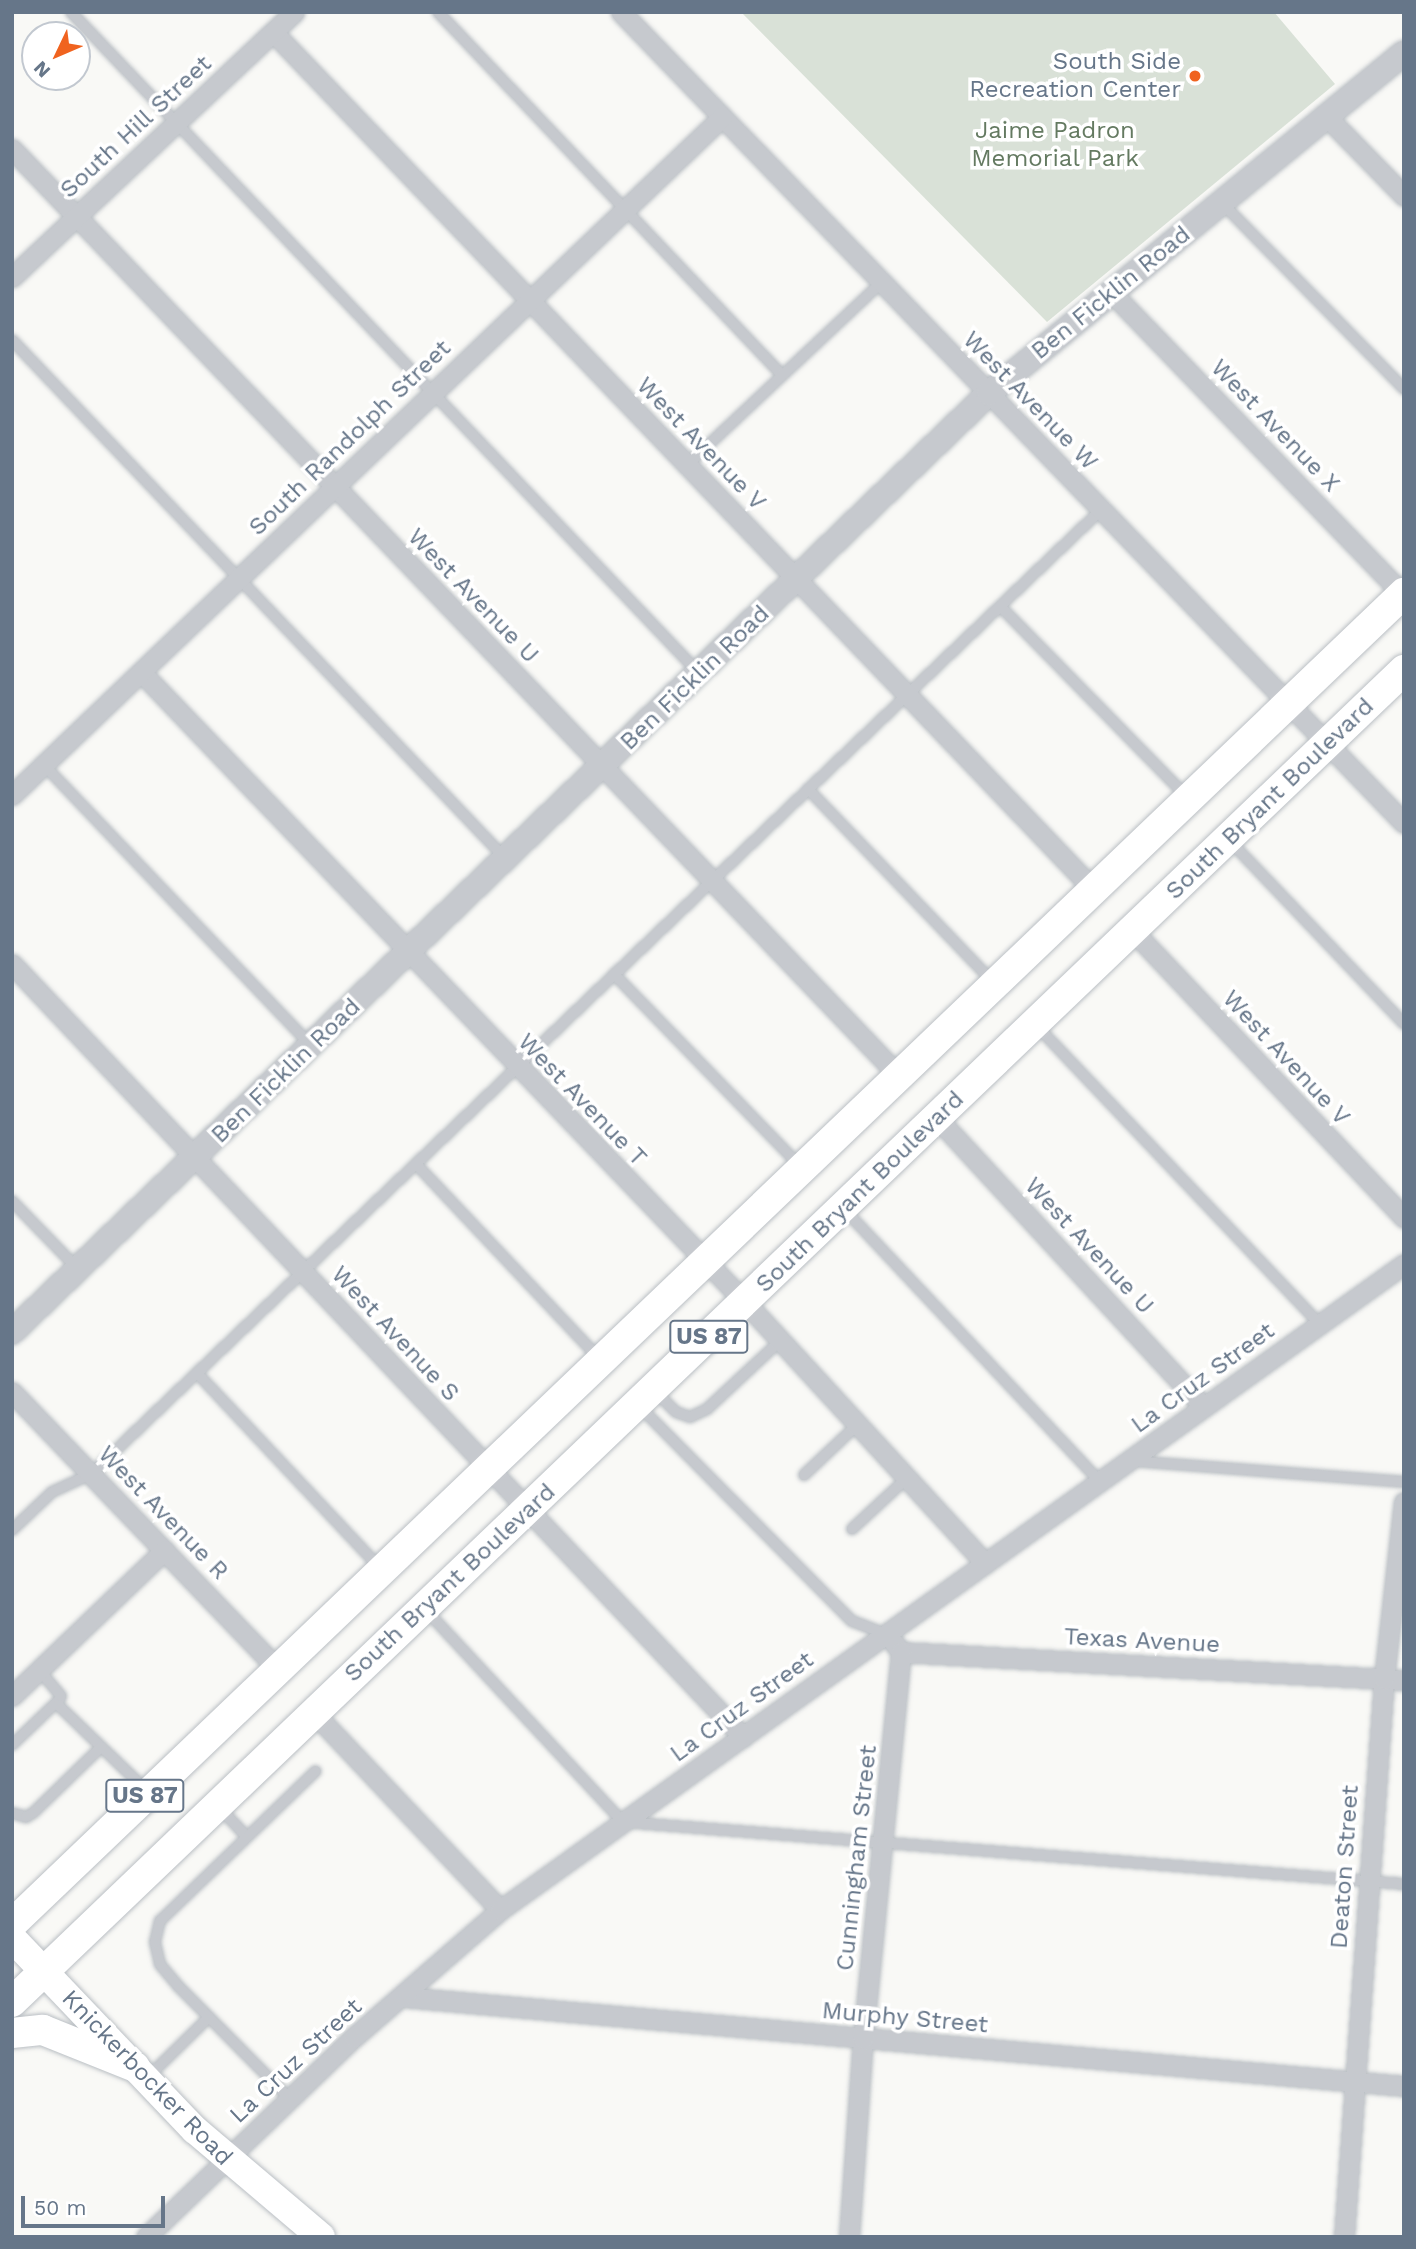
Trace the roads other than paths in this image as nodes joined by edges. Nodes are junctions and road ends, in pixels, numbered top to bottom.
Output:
1 (71, 12) edge
2 (294, 12) edge
3 (438, 12) edge
4 (621, 12) edge
5 (273, 32) junction
6 (1404, 53) edge
7 (1326, 116) junction
8 (722, 117) junction
9 (176, 123) junction
10 (12, 149) edge
11 (1404, 197) edge
12 (1221, 202) junction
13 (625, 210) junction
14 (76, 216) junction
15 (12, 277) edge
16 (882, 282) junction
17 (1112, 293) junction
18 (530, 301) junction
19 (12, 340) edge
20 (782, 375) junction
21 (1404, 389) edge
22 (989, 393) junction
23 (433, 394) junction
24 (687, 465) junction
25 (335, 487) junction
26 (1101, 510) junction
27 (239, 579) junction
28 (797, 580) junction
29 (1403, 593) edge
30 (1000, 606) junction
31 (1404, 670) edge
32 (141, 672) junction
33 (699, 673) junction
34 (907, 695) junction
35 (1289, 705) junction
36 (1327, 744) junction
37 (44, 765) junction
38 (603, 766) junction
39 (808, 789) junction
40 (12, 795) edge
41 (1189, 799) junction
42 (1404, 823) edge
43 (1228, 839) junction
44 (506, 860) junction
45 (712, 881) junction
46 (1094, 890) junction
47 (1133, 931) junction
48 (407, 955) junction
49 (12, 964) edge
50 (614, 974) junction
51 (995, 985) junction
52 (1035, 1024) junction
53 (1404, 1024) edge
54 (312, 1046) junction
55 (516, 1068) junction
56 (900, 1076) junction
57 (937, 1118) junction
58 (195, 1158) junction
59 (416, 1164) junction
60 (802, 1169) junction
61 (12, 1201) edge
62 (844, 1208) junction
63 (1404, 1218) edge
64 (704, 1262) junction
65 (1404, 1264) edge
66 (78, 1269) junction
67 (303, 1272) junction
68 (745, 1303) junction
69 (1320, 1324) junction
70 (12, 1332) edge
71 (780, 1341) junction
72 (602, 1360) junction
73 (197, 1373) junction
74 (12, 1392) edge
75 (646, 1397) junction
76 (1204, 1407) junction
77 (857, 1425) junction
78 (1128, 1461) junction
79 (489, 1468) junction
80 (91, 1474) junction
81 (804, 1475) dead end
82 (906, 1478) junction
83 (1100, 1482) junction
84 (1404, 1482) edge
85 (1404, 1502) edge
86 (528, 1509) junction
87 (852, 1529) dead end
88 (12, 1530) edge
89 (165, 1550) junction
90 (985, 1563) junction
91 (382, 1570) junction
92 (424, 1608) junction
93 (886, 1634) junction
94 (901, 1652) junction
95 (278, 1669) junction
96 (39, 1670) junction
97 (1384, 1679) junction
98 (1404, 1680) edge
99 (12, 1696) edge
100 (57, 1704) junction
101 (313, 1712) junction
102 (743, 1737) junction
103 (12, 1745) edge
104 (101, 1747) junction
105 (316, 1771) dead end
106 (149, 1793) junction
107 (218, 1806) junction
108 (12, 1813) edge
109 (623, 1822) junction
110 (247, 1837) junction
111 (883, 1842) junction
112 (1368, 1881) junction
113 (1404, 1884) edge
114 (499, 1910) junction
115 (12, 1924) edge
116 (12, 1938) edge
117 (45, 1973) junction
118 (403, 1997) junction
119 (12, 2003) edge
120 (209, 2017) junction
121 (12, 2033) edge
122 (863, 2039) junction
123 (141, 2073) junction
124 (1353, 2083) junction
125 (1404, 2086) edge
126 (290, 2099) junction
127 (227, 2160) junction
128 (146, 2237) edge
129 (321, 2237) edge
130 (849, 2237) edge
131 (1344, 2237) edge

1 - 9 lane
2 - 5 street, South Hill Street
3 - 13 lane
4 - 8 street, West Avenue W
5 - 9 street, South Hill Street
5 - 18 street, West Avenue V
6 - 7 street, Ben Ficklin Road
7 - 11 street
7 - 12 street, Ben Ficklin Road
8 - 13 street, South Randolph Street
8 - 16 street, West Avenue W
9 - 14 street, South Hill Street
9 - 23 lane
10 - 14 street, West Avenue U
12 - 17 street, Ben Ficklin Road
12 - 21 lane
13 - 18 street, South Randolph Street
13 - 20 lane
14 - 15 street, South Hill Street
14 - 25 street, West Avenue U
16 - 20 lane
16 - 22 street, West Avenue W
17 - 22 street, Ben Ficklin Road
17 - 29 street, West Avenue X
18 - 23 street, South Randolph Street
18 - 24 street, West Avenue V
19 - 27 lane
20 - 24 lane
22 - 26 street, West Avenue W
22 - 28 street, Ben Ficklin Road
23 - 25 street, South Randolph Street
23 - 33 lane
24 - 28 street, West Avenue V
25 - 27 street, South Randolph Street
25 - 38 street, West Avenue U
26 - 30 lane
26 - 35 street, West Avenue W
27 - 32 street, South Randolph Street
27 - 44 lane
28 - 33 street, Ben Ficklin Road
28 - 34 street, West Avenue V
29 - 35 main road, US 87
30 - 34 lane
30 - 41 lane
31 - 36 main road, South Bryant Boulevard / US 87
32 - 37 street, South Randolph Street
32 - 48 street, West Avenue T
33 - 38 street, Ben Ficklin Road
34 - 39 lane
34 - 46 street, West Avenue V
35 - 36 street, West Avenue W
35 - 41 main road, US 87
36 - 42 street, West Avenue W
36 - 43 main road, South Bryant Boulevard / US 87
37 - 40 street, South Randolph Street
37 - 54 lane
38 - 44 street, Ben Ficklin Road
38 - 45 street, West Avenue U
39 - 45 lane
39 - 51 lane
41 - 46 main road, US 87
43 - 47 main road, South Bryant Boulevard / US 87
43 - 53 lane
44 - 48 street, Ben Ficklin Road
45 - 50 lane
45 - 56 street, West Avenue U
46 - 51 main road, US 87
47 - 52 main road, South Bryant Boulevard / US 87
47 - 63 street, West Avenue V
48 - 54 street, Ben Ficklin Road
48 - 55 street, West Avenue T
49 - 58 street, West Avenue S
50 - 55 lane
50 - 60 lane
51 - 56 main road, US 87
52 - 57 main road, South Bryant Boulevard / US 87
52 - 69 lane
54 - 58 street, Ben Ficklin Road
55 - 59 lane
55 - 64 street, West Avenue T
56 - 60 main road, US 87
57 - 62 main road, South Bryant Boulevard / US 87
57 - 76 street, West Avenue U
58 - 66 street, Ben Ficklin Road
58 - 67 street, West Avenue S
59 - 67 lane
59 - 72 lane
60 - 64 main road, US 87
61 - 66 lane
62 - 68 main road, South Bryant Boulevard / US 87
62 - 83 lane
64 - 68 street, West Avenue T
64 - 72 main road, US 87
65 - 69 street, La Cruz Street
66 - 70 street, Ben Ficklin Road
67 - 73 lane
67 - 79 street, West Avenue S
68 - 71 street, West Avenue T
68 - 75 main road, South Bryant Boulevard / US 87
69 - 76 street, La Cruz Street
71 - 75 lane
71 - 77 street, West Avenue T
72 - 79 main road, US 87
73 - 80 lane
73 - 91 lane
74 - 80 street, West Avenue R
75 - 86 main road, South Bryant Boulevard / US 87
75 - 93 lane
76 - 78 street, La Cruz Street
77 - 81 lane
77 - 82 street, West Avenue T
78 - 83 street, La Cruz Street
78 - 84 lane
79 - 86 street, West Avenue S
79 - 91 main road, US 87
80 - 88 lane
80 - 89 street, West Avenue R
82 - 87 lane
82 - 90 street, West Avenue T
83 - 90 street, La Cruz Street
85 - 97 street, Deaton Street
86 - 92 main road, South Bryant Boulevard / US 87
86 - 102 street, West Avenue S
89 - 95 street, West Avenue R
89 - 96 street
90 - 93 street, La Cruz Street
91 - 95 main road, US 87
92 - 101 main road, South Bryant Boulevard / US 87
92 - 109 lane
93 - 94 street
93 - 102 street, La Cruz Street
94 - 97 street, Texas Avenue
94 - 111 street, Cunningham Street
95 - 106 main road, US 87
96 - 99 street
96 - 100 lane
97 - 98 street, Texas Avenue
97 - 112 street, Deaton Street
100 - 103 lane
100 - 104 lane
101 - 107 main road, South Bryant Boulevard / US 87
101 - 114 street
102 - 109 street, La Cruz Street
104 - 106 lane
104 - 108 lane
105 - 110 lane
106 - 115 main road, US 87
107 - 110 lane
107 - 117 main road, South Bryant Boulevard / US 87
109 - 111 lane
109 - 114 street, La Cruz Street
110 - 120 lane
111 - 112 lane
111 - 122 street, Cunningham Street
112 - 113 lane
112 - 124 street, Deaton Street
114 - 118 street, La Cruz Street
116 - 117 main road, Knickerbocker Road
117 - 119 main road, South Bryant Boulevard / US 87
117 - 123 main road, Knickerbocker Road
118 - 122 street, Murphy Street
118 - 126 street, La Cruz Street
120 - 123 lane
120 - 126 lane
121 - 123 main road
122 - 124 street, Murphy Street
122 - 130 street, Cunningham Street
123 - 127 main road, Knickerbocker Road
124 - 125 street, Murphy Street
124 - 131 street, Deaton Street
126 - 127 street, La Cruz Street
127 - 128 street, La Cruz Street
127 - 129 main road, Knickerbocker Road

